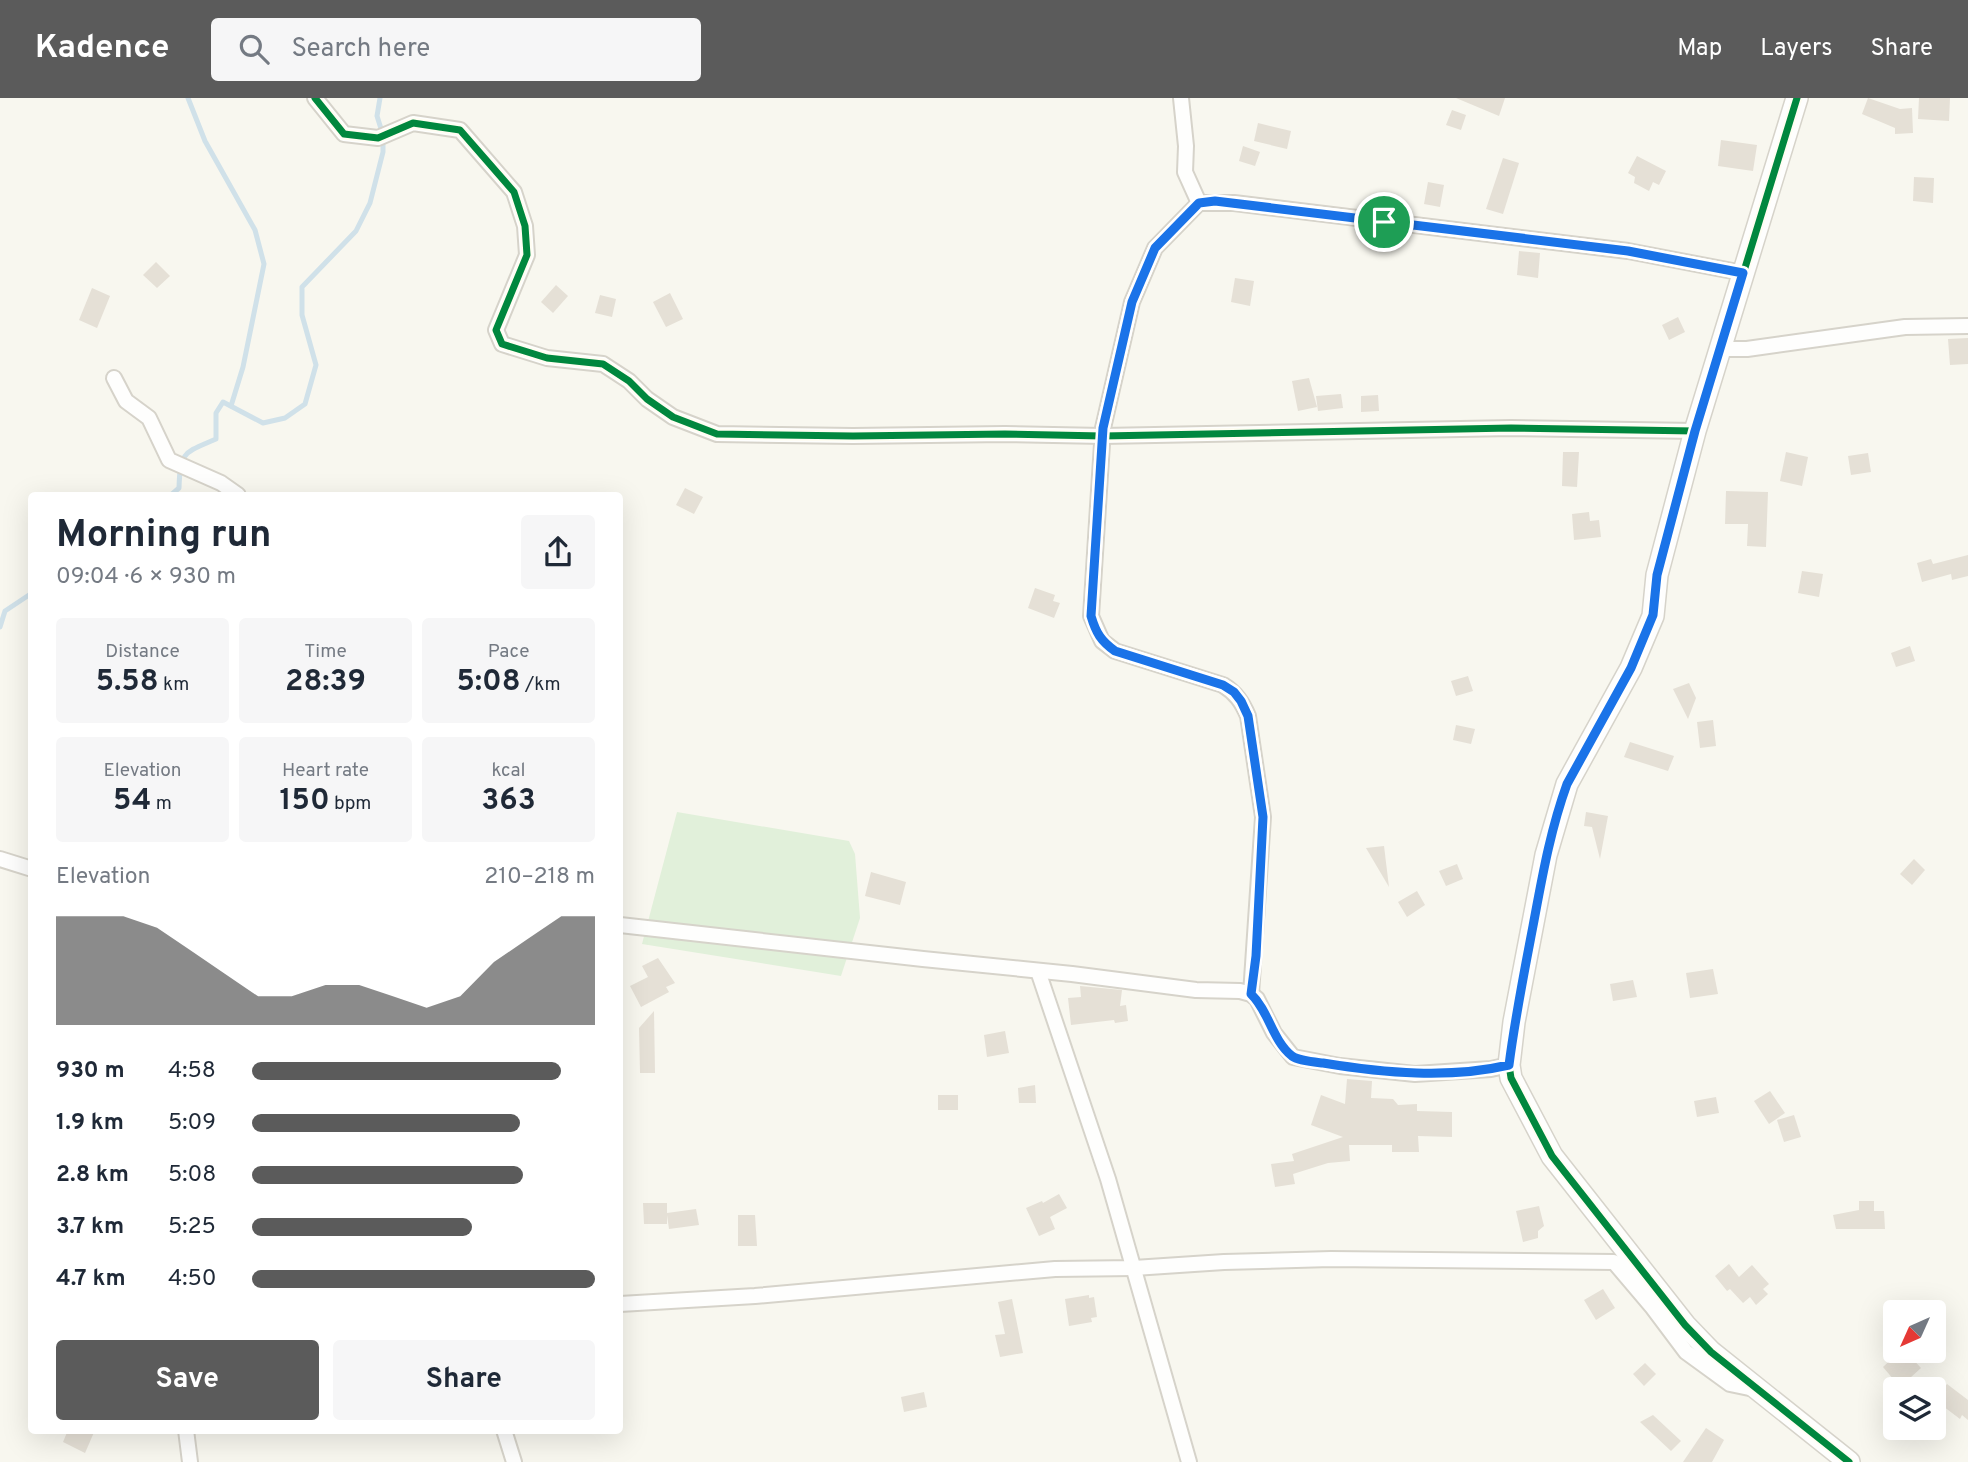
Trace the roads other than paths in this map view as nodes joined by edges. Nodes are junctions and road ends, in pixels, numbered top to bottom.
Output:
1 (315, 98) edge
2 (1181, 98) edge
3 (1797, 98) edge
4 (1199, 203) junction
5 (1743, 273) junction
6 (1968, 326) edge
7 (1720, 349) junction
8 (114, 378) dead end
9 (1695, 431) junction
10 (1103, 436) junction
11 (233, 492) edge
12 (0, 859) edge
13 (28, 868) edge
14 (623, 925) edge
15 (1038, 971) junction
16 (1251, 994) junction
17 (1509, 1065) junction
18 (1134, 1268) junction
19 (623, 1304) edge
20 (1759, 1390) junction
21 (186, 1434) edge
22 (505, 1434) edge
23 (190, 1462) edge
24 (514, 1462) edge
25 (1189, 1462) edge
26 (1849, 1462) edge

1 - 10 street
2 - 4 street
3 - 5 street
4 - 5 street
4 - 10 street
5 - 7 street
6 - 7 street
7 - 9 street
8 - 11 street
9 - 10 street
9 - 17 street
10 - 16 street
12 - 13 street
14 - 15 street
15 - 16 street
15 - 18 street
16 - 17 street
17 - 20 street
18 - 19 street
18 - 20 street
18 - 25 street
20 - 26 street
21 - 23 street
22 - 24 street

